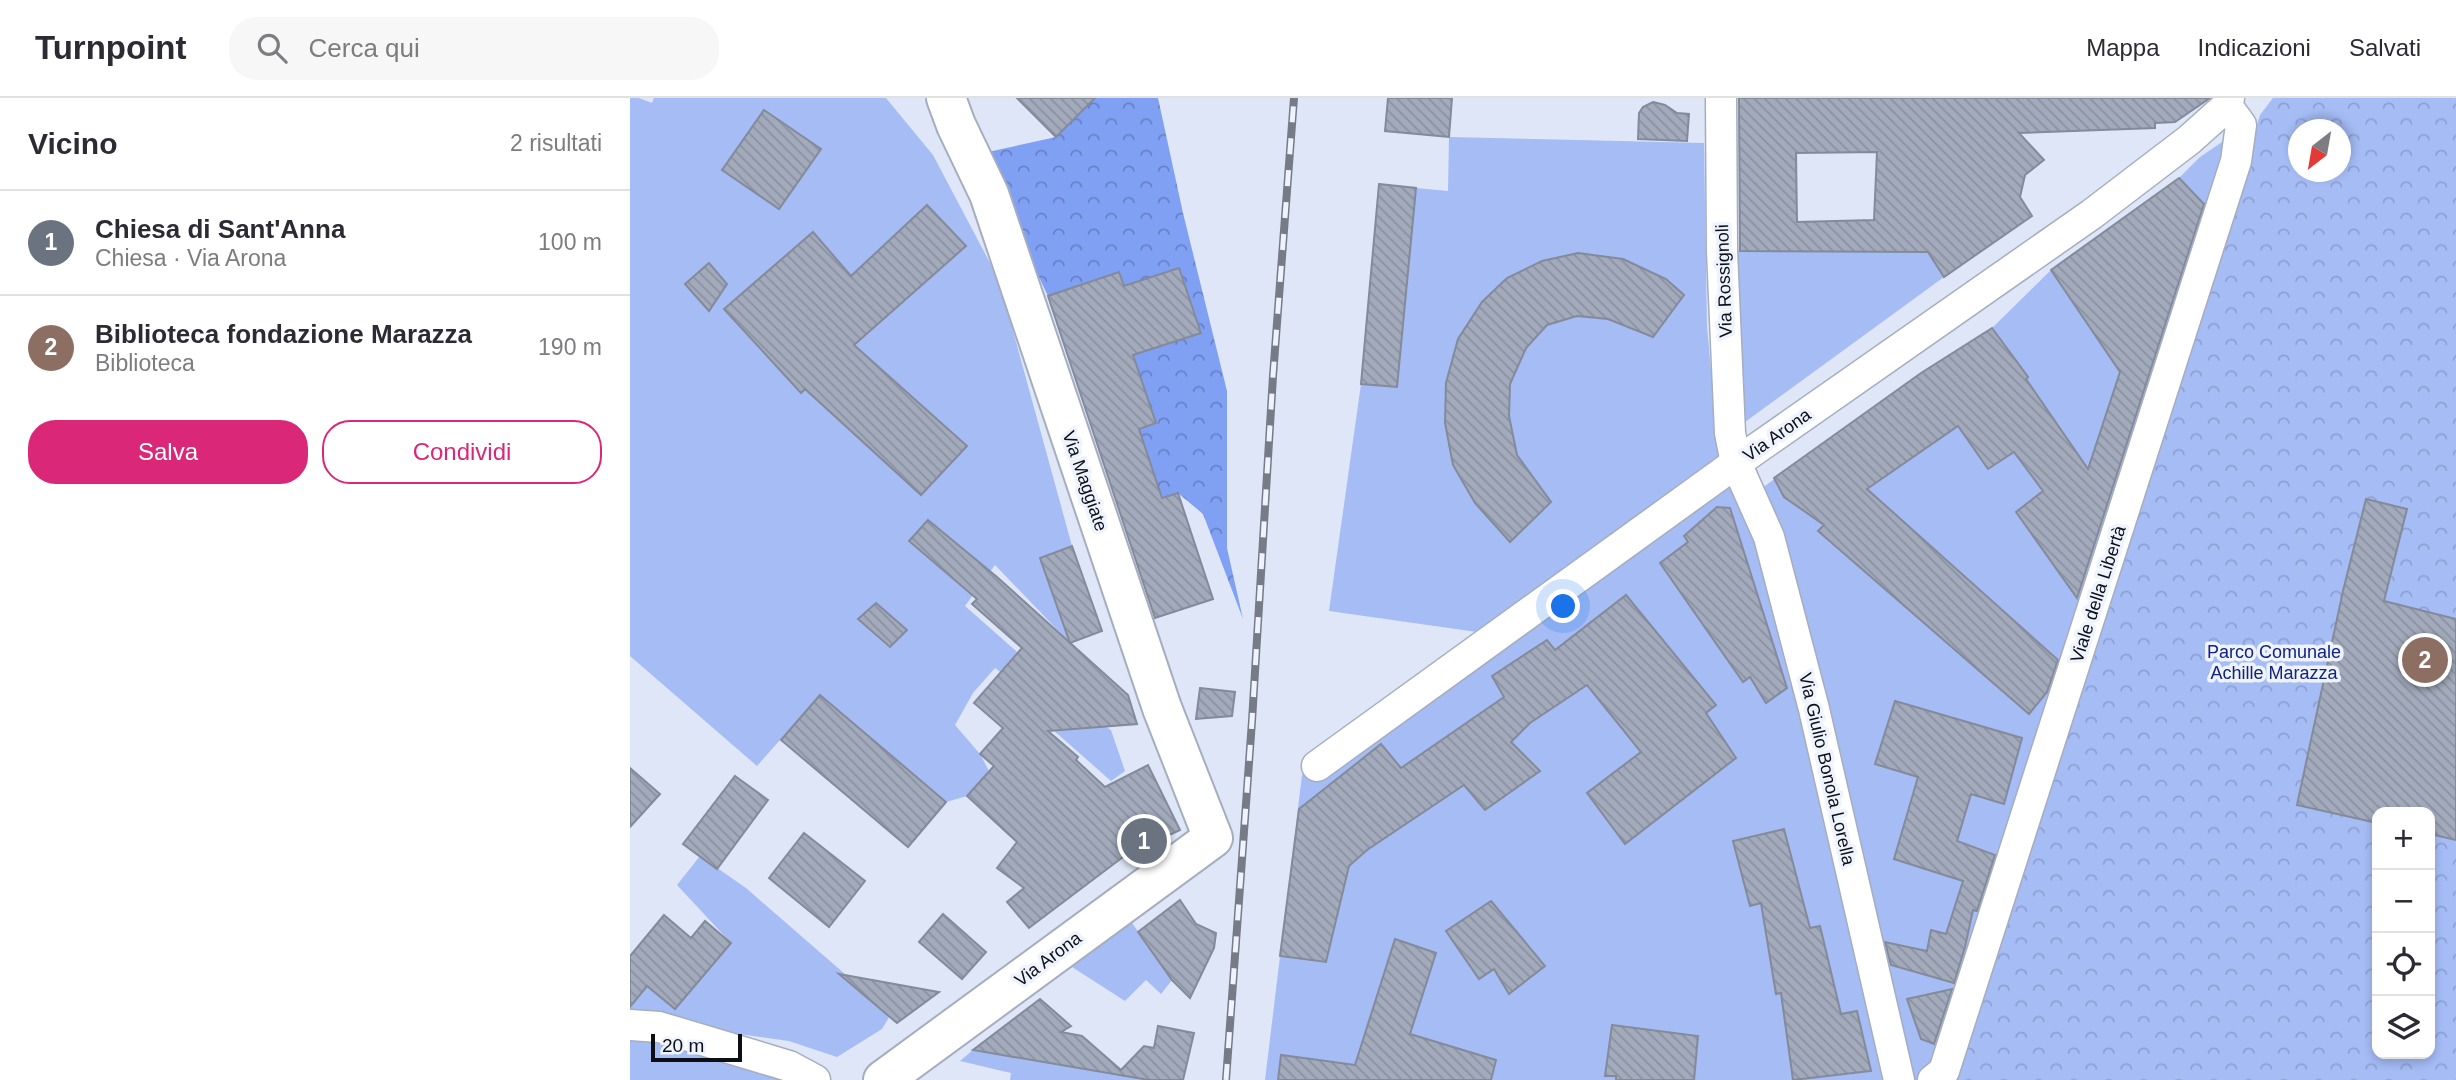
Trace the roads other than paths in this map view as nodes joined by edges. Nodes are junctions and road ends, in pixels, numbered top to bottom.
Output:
1 (1721, 98) edge
2 (2228, 102) edge
3 (945, 107) edge
4 (1737, 463) junction
5 (1317, 766) dead end
6 (1213, 838) joint
7 (630, 1025) edge
8 (815, 1080) edge
9 (883, 1080) edge
10 (1899, 1080) edge
11 (1933, 1080) edge

1 - 4 street, Via Rossignoli
2 - 4 street, Via Arona
2 - 11 street, Viale della Libertà
3 - 6 main road, Via Maggiate
4 - 5 street, Via Arona
4 - 10 street, Via Giulio Bonola Lorella
6 - 9 main road, Via Arona
7 - 8 street

